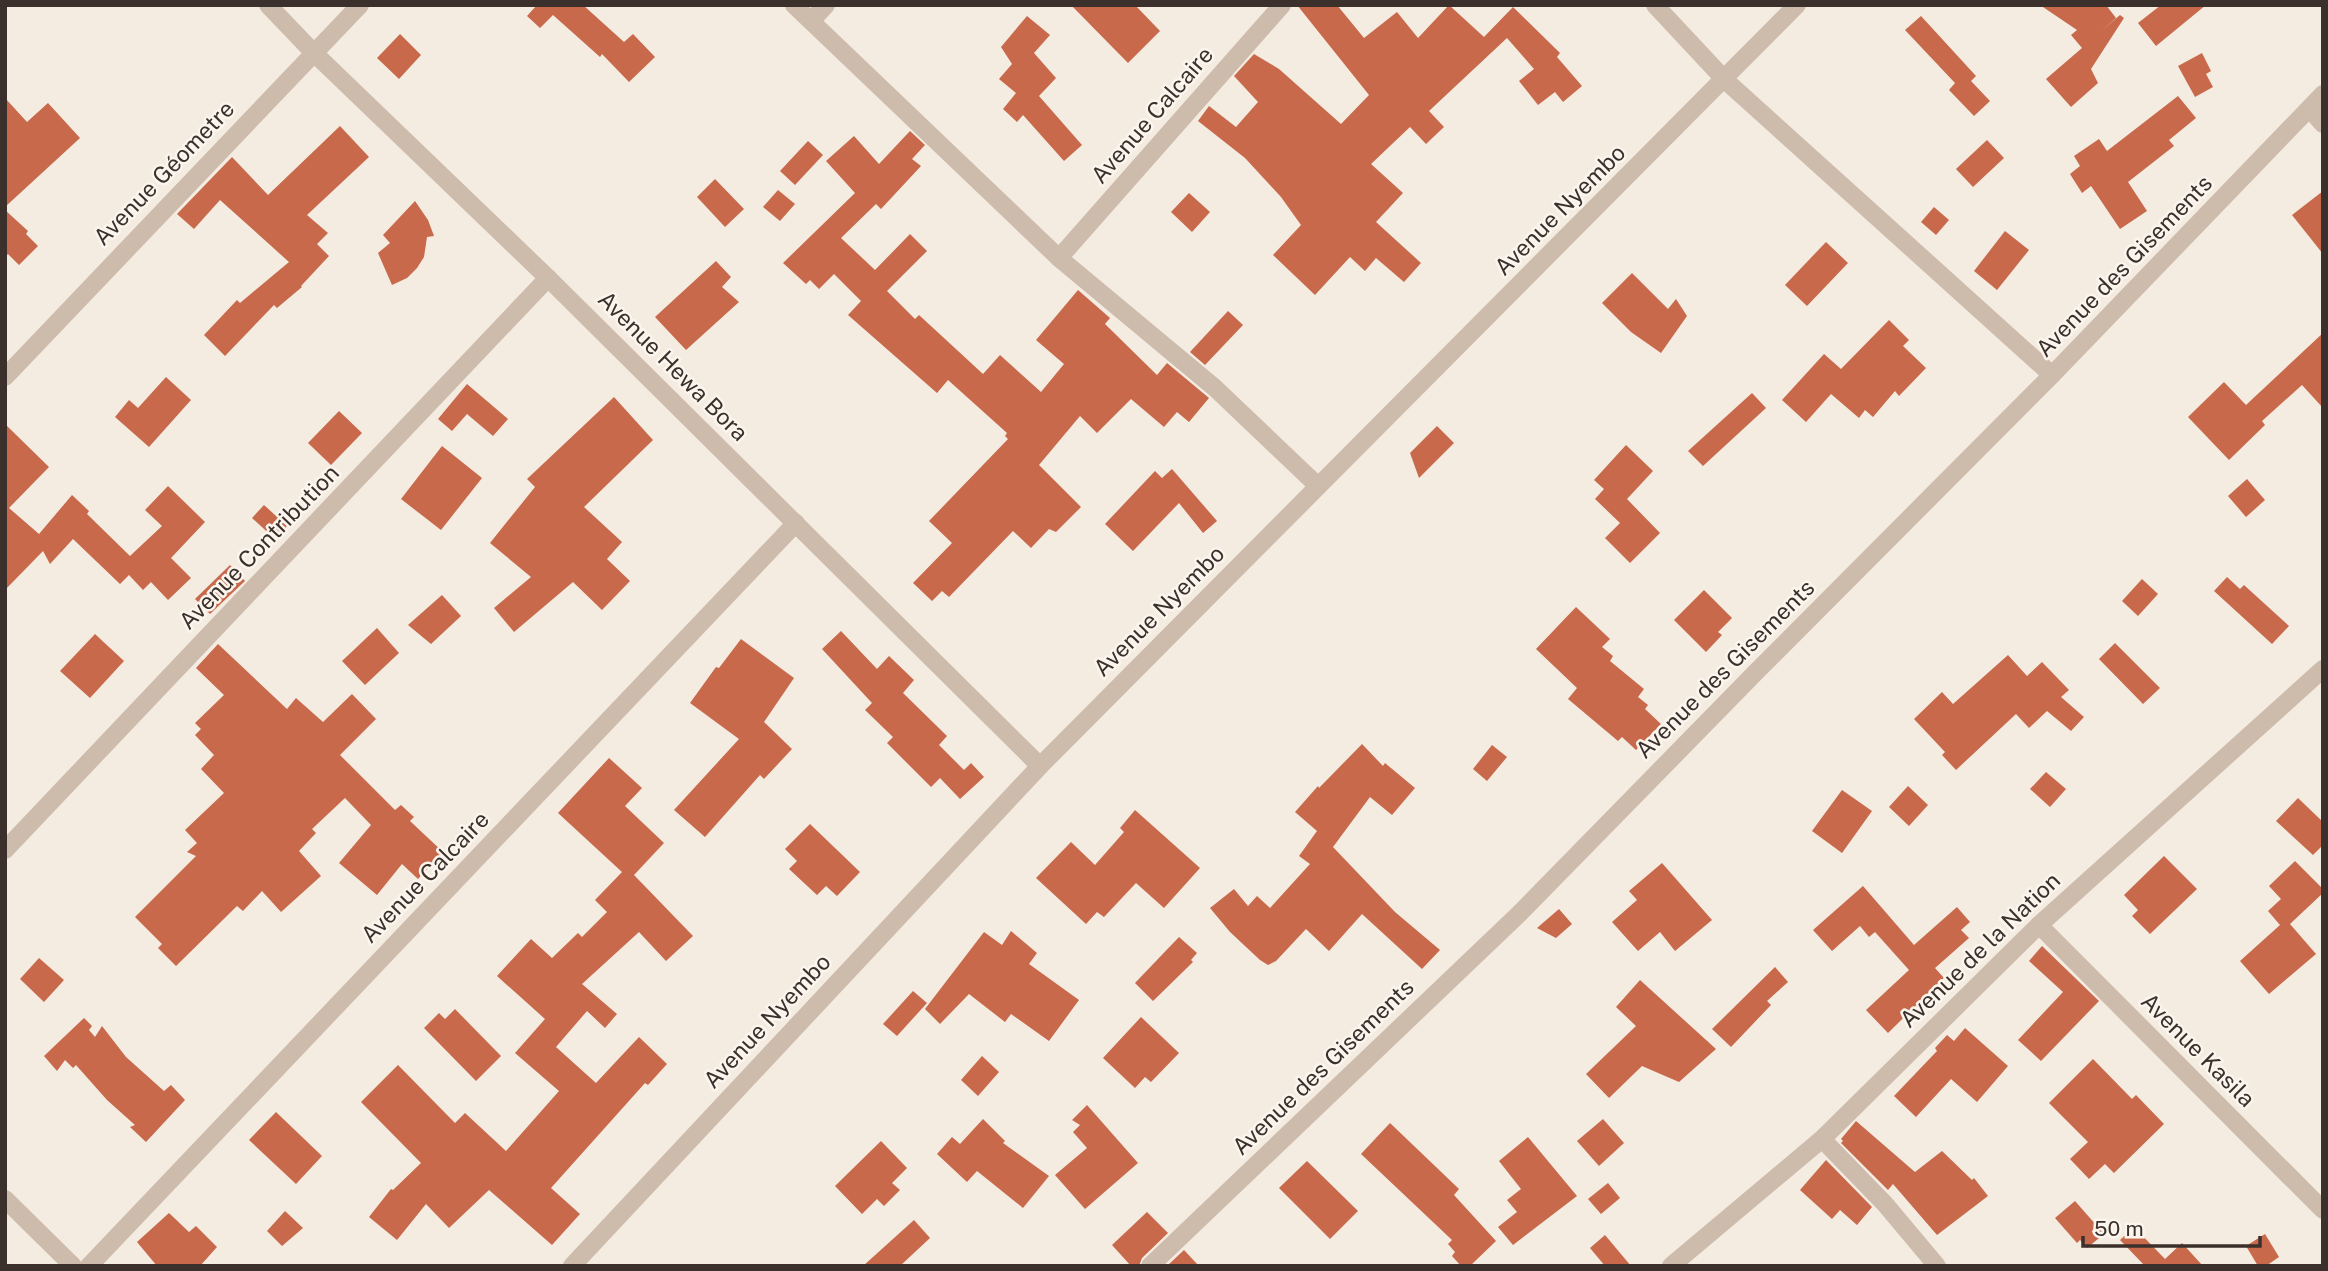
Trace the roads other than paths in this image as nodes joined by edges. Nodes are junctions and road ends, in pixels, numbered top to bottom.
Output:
1 (268, 5) edge
2 (360, 5) edge
3 (794, 5) edge
4 (826, 5) edge
5 (1282, 5) edge
6 (1655, 5) edge
7 (1797, 5) edge
8 (811, 22) junction
9 (313, 52) junction
10 (1725, 80) junction
11 (2323, 94) edge
12 (2310, 109) junction
13 (2323, 124) edge
14 (1059, 258) junction
15 (548, 278) junction
16 (2052, 375) junction
17 (5, 376) edge
18 (1318, 486) junction
19 (796, 523) junction
20 (2323, 669) edge
21 (1040, 766) junction
22 (5, 850) edge
23 (2039, 925) junction
24 (1822, 1139) junction
25 (5, 1199) edge
26 (2323, 1210) edge
27 (73, 1266) edge
28 (89, 1266) edge
29 (572, 1266) edge
30 (1150, 1266) edge
31 (1671, 1266) edge
32 (1937, 1266) edge

1 - 9 street, Avenue Hewa Bora
2 - 9 street, Avenue Géometre
3 - 8 street
4 - 8 street
5 - 14 street, Avenue Calcaire
6 - 10 street
7 - 10 street, Avenue Nyembo
8 - 14 street
9 - 15 street, Avenue Hewa Bora
9 - 17 street, Avenue Géometre
10 - 16 street
10 - 18 street, Avenue Nyembo
11 - 12 street, Avenue des Gisements
12 - 13 street
12 - 16 street, Avenue des Gisements
14 - 18 street
15 - 19 street, Avenue Hewa Bora
15 - 22 street, Avenue Contribution
16 - 30 street, Avenue des Gisements
18 - 21 street, Avenue Nyembo
19 - 21 street, Avenue Hewa Bora
19 - 28 street, Avenue Calcaire
20 - 23 street, Avenue de la Nation
21 - 29 street, Avenue Nyembo
23 - 24 street, Avenue de la Nation
23 - 26 street, Avenue Kasila
24 - 31 street, Avenue de la Nation
24 - 32 street
25 - 27 street

